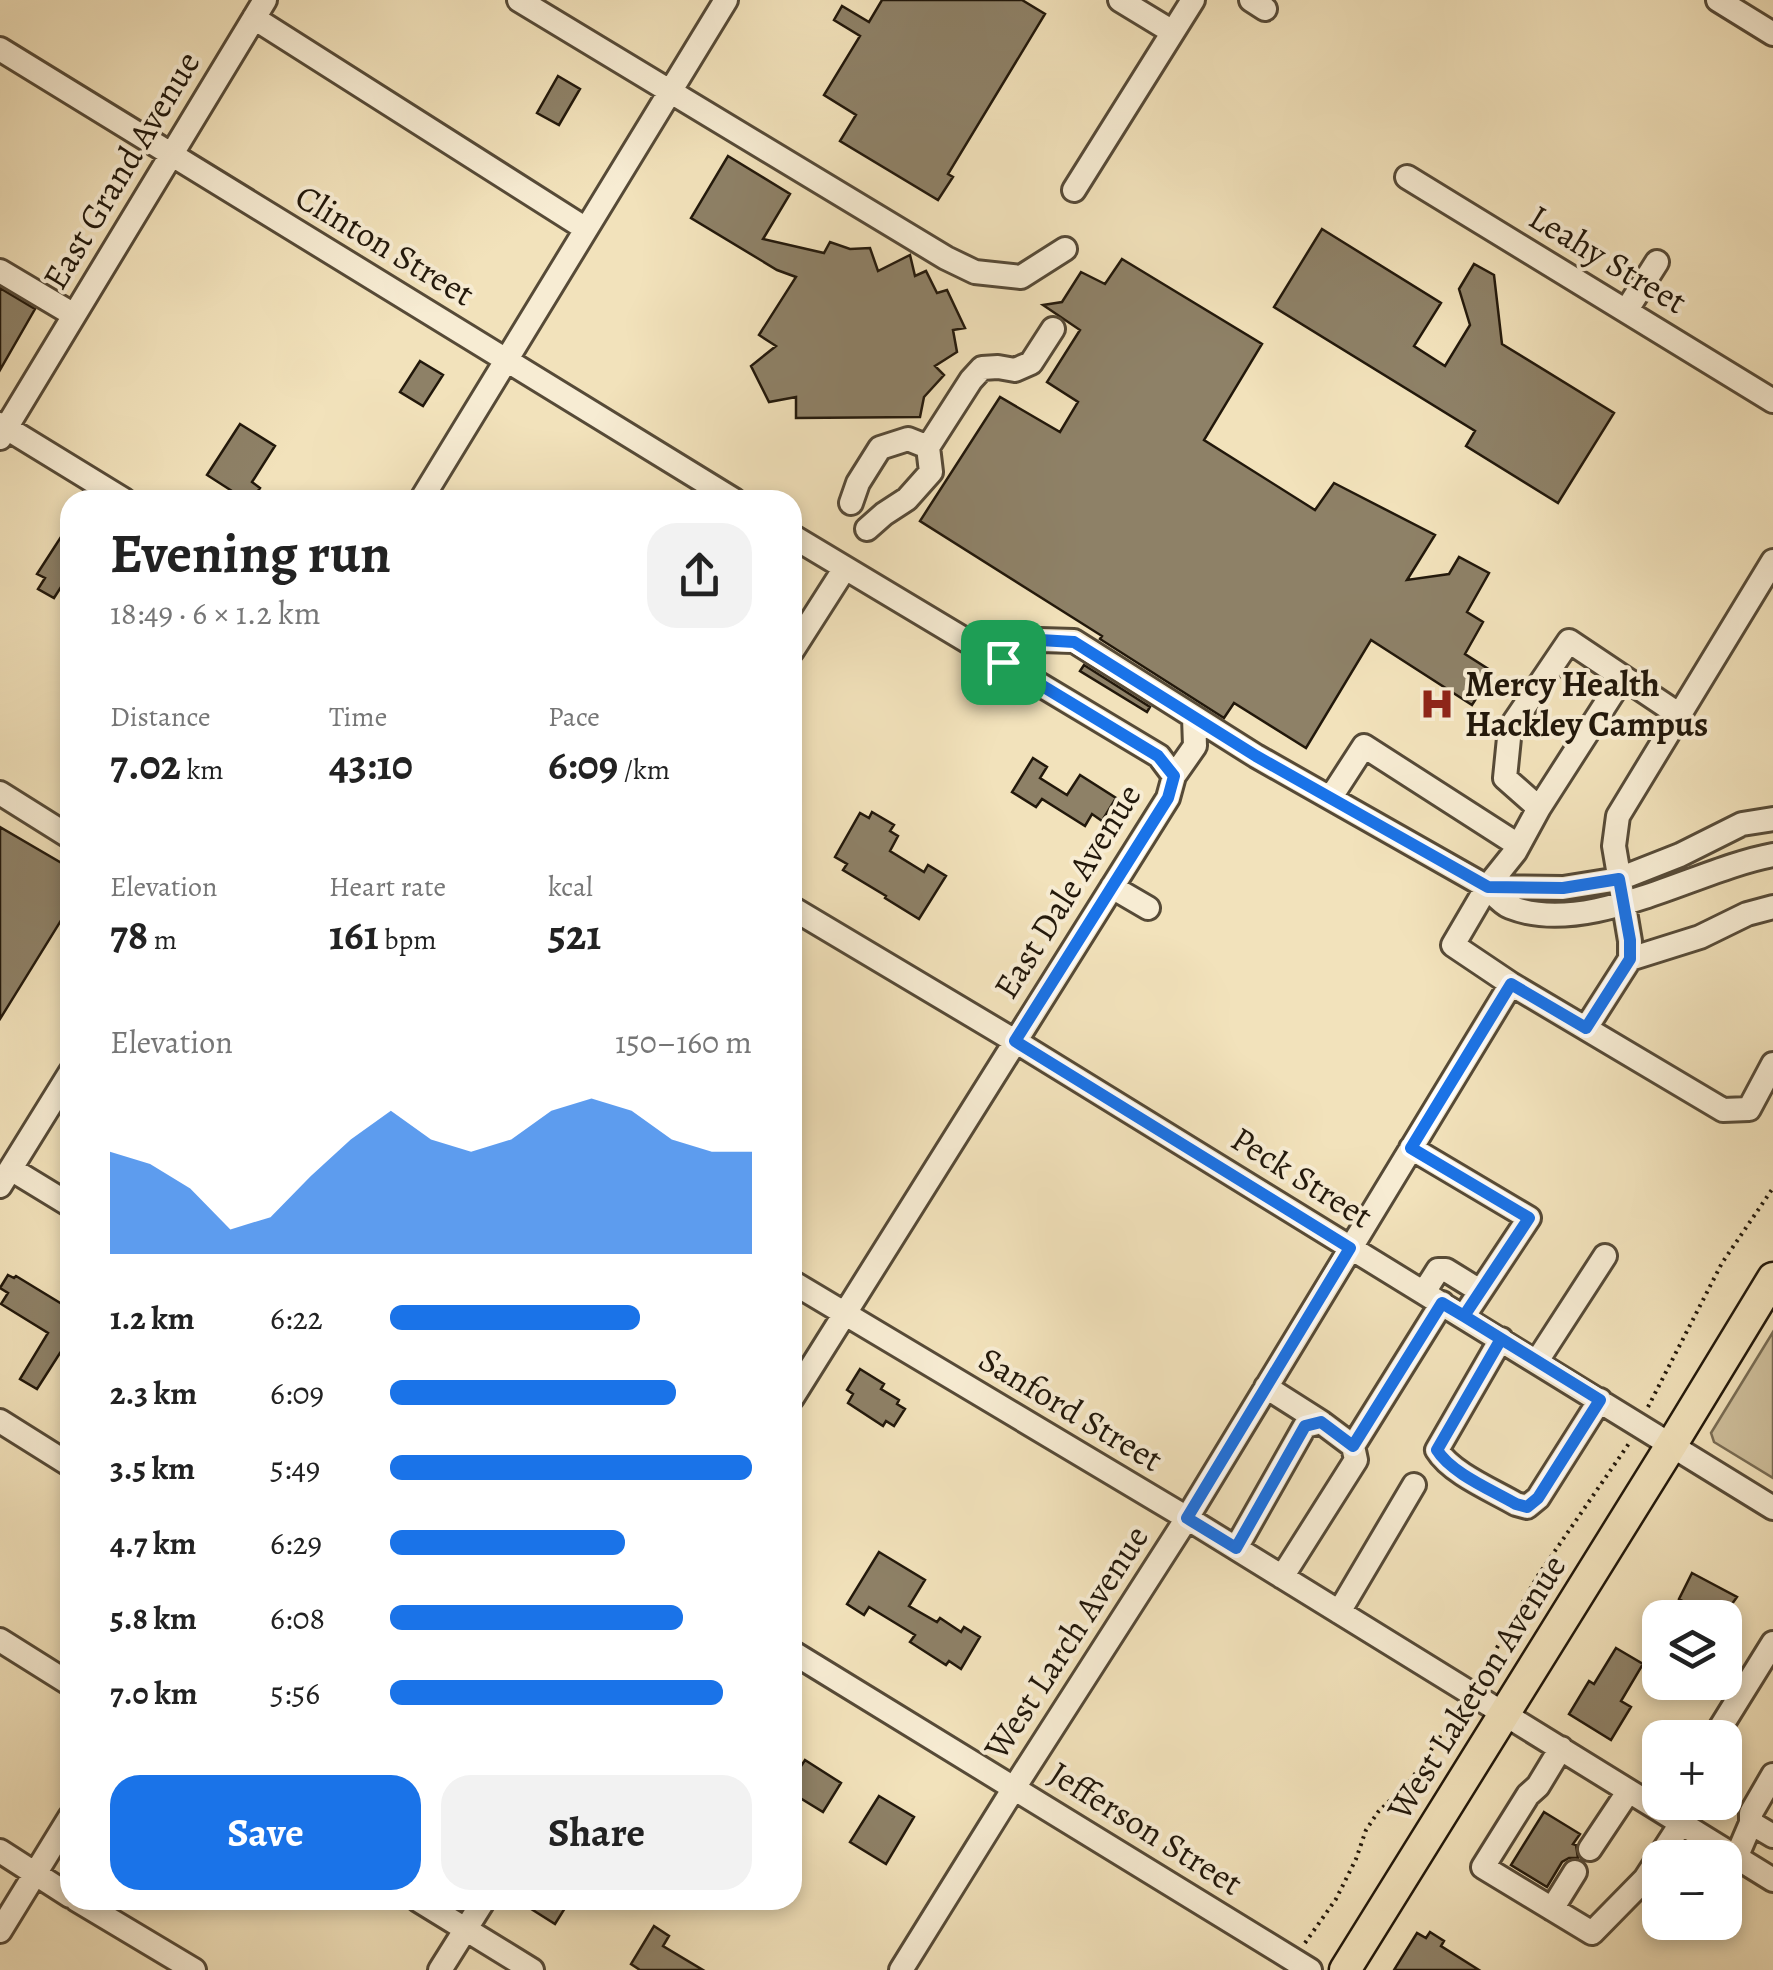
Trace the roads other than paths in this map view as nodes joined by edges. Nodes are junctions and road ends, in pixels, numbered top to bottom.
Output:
1 (518, 0) edge
2 (726, 0) edge
3 (1120, 0) edge
4 (1193, 0) edge
5 (1718, 0) edge
6 (259, 9) edge
7 (1171, 31) junction
8 (1773, 34) edge
9 (0, 49) edge
10 (669, 92) junction
11 (171, 156) junction
12 (1408, 177) dead end
13 (1074, 190) dead end
14 (586, 229) junction
15 (1065, 249) dead end
16 (1657, 262) dead end
17 (0, 271) edge
18 (1626, 311) junction
19 (74, 315) junction
20 (1054, 330) dead end
21 (506, 361) junction
22 (1773, 401) edge
23 (2, 430) edge
24 (928, 447) junction
25 (107, 490) edge
26 (427, 490) edge
27 (718, 490) edge
28 (851, 503) dead end
29 (867, 529) dead end
30 (802, 542) edge
31 (1773, 561) edge
32 (845, 568) junction
33 (802, 635) edge
34 (1003, 662) junction
35 (1623, 677) junction
36 (1678, 714) junction
37 (1194, 717) junction
38 (1174, 776) junction
39 (0, 793) edge
40 (1331, 797) junction
41 (1539, 808) junction
42 (1773, 819) edge
43 (60, 831) edge
44 (1518, 845) junction
45 (1773, 855) edge
46 (1619, 879) junction
47 (1112, 887) junction
48 (1488, 887) junction
49 (1622, 903) junction
50 (1773, 907) edge
51 (1148, 908) dead end
52 (802, 914) edge
53 (1630, 959) junction
54 (1511, 984) junction
55 (1586, 1028) junction
56 (1015, 1041) junction
57 (1773, 1064) edge
58 (60, 1089) edge
59 (1411, 1148) junction
60 (5, 1177) edge
61 (60, 1201) edge
62 (1350, 1248) junction
63 (1604, 1256) dead end
64 (1773, 1278) edge
65 (802, 1288) edge
66 (1480, 1291) junction
67 (1432, 1298) junction
68 (844, 1314) junction
69 (1464, 1316) junction
70 (1501, 1339) junction
71 (1537, 1361) junction
72 (802, 1382) edge
73 (1266, 1387) junction
74 (1600, 1400) junction
75 (0, 1421) edge
76 (1321, 1422) junction
77 (1672, 1444) junction
78 (1353, 1446) junction
79 (60, 1459) edge
80 (1414, 1486) dead end
81 (1773, 1508) edge
82 (1187, 1518) junction
83 (1236, 1548) junction
84 (1282, 1577) junction
85 (1339, 1612) junction
86 (0, 1640) edge
87 (1773, 1643) edge
88 (802, 1658) edge
89 (60, 1678) edge
90 (1504, 1713) junction
91 (1725, 1720) edge
92 (1561, 1748) junction
93 (1773, 1775) edge
94 (1014, 1788) junction
95 (1628, 1792) junction
96 (1642, 1799) edge
97 (1670, 1820) edge
98 (1682, 1820) edge
99 (1751, 1823) junction
100 (60, 1833) edge
101 (1773, 1836) edge
102 (1710, 1840) edge
103 (1742, 1844) edge
104 (1590, 1849) dead end
105 (0, 1851) edge
106 (1742, 1862) edge
107 (1575, 1872) dead end
108 (35, 1873) junction
109 (1773, 1880) edge
110 (60, 1889) edge
111 (1552, 1908) junction
112 (94, 1910) edge
113 (435, 1910) edge
114 (478, 1910) edge
115 (466, 1929) junction
116 (0, 1931) edge
117 (1303, 1966) edge
118 (194, 1970) edge
119 (440, 1970) edge
120 (532, 1970) edge
121 (901, 1970) edge
122 (1345, 1970) edge

1 - 10 street
2 - 10 street
3 - 7 street
4 - 7 street
5 - 8 street
6 - 11 street, East Grand Avenue
6 - 14 street
7 - 13 street
9 - 11 street, Clinton Street
10 - 14 street
10 - 15 street
11 - 19 street, East Grand Avenue
11 - 21 street, Clinton Street
12 - 18 street, Leahy Street
14 - 21 street
16 - 18 street
17 - 19 street
18 - 22 street, Leahy Street
19 - 23 street, East Grand Avenue
20 - 24 street
21 - 26 street
21 - 27 street, Clinton Street
23 - 25 street
24 - 28 street
24 - 29 street
30 - 32 street
31 - 36 street
32 - 33 street
32 - 34 street
34 - 37 street
34 - 38 street
35 - 36 street
35 - 41 street
35 - 41 street
36 - 46 street
37 - 38 street, East Dale Avenue
37 - 40 street
38 - 47 street, East Dale Avenue
39 - 43 street
40 - 44 street
40 - 48 street
41 - 44 street
42 - 46 street
44 - 48 street
45 - 49 street
46 - 48 street
46 - 49 street
47 - 51 street
47 - 56 street, East Dale Avenue
48 - 49 street
48 - 54 street
49 - 53 street
50 - 53 street
52 - 56 street, Peck Street
53 - 55 street
54 - 55 street
54 - 59 street, West Larch Avenue
55 - 57 street
56 - 62 street, Peck Street
56 - 68 street, East Dale Avenue
58 - 60 street
59 - 62 street, West Larch Avenue
59 - 66 street
60 - 61 street
62 - 67 street, Peck Street
62 - 73 street, West Larch Avenue
63 - 71 street
64 - 77 main road, West Laketon Avenue
65 - 68 street, Sanford Street
66 - 67 street
66 - 69 street
67 - 69 street, Peck Street
67 - 78 street
68 - 72 street, East Dale Avenue
68 - 82 street, Sanford Street
69 - 70 street, Peck Street
70 - 71 street, Peck Street
70 - 74 street
71 - 74 street, Peck Street
73 - 76 street
73 - 82 street, West Larch Avenue
74 - 77 street, Peck Street
75 - 79 street
76 - 78 street
76 - 83 street
77 - 81 street, Peck Street
77 - 90 main road, West Laketon Avenue
78 - 84 street
80 - 85 street
82 - 83 street, Sanford Street
82 - 94 street, West Larch Avenue
83 - 84 street, Sanford Street
84 - 85 street, Sanford Street
85 - 90 street, Sanford Street
86 - 89 street
87 - 91 street
88 - 94 street, Jefferson Street
90 - 92 street, Sanford Street
90 - 122 main road, West Laketon Avenue
92 - 95 street, Sanford Street
92 - 111 street
93 - 99 street
94 - 117 street, Jefferson Street
94 - 121 street, West Larch Avenue
95 - 96 street, Sanford Street
95 - 104 street
97 - 111 street
98 - 102 street, Sanford Street
99 - 101 street
99 - 103 street
100 - 108 street
105 - 108 street
106 - 109 street, Sanford Street
107 - 111 street
108 - 110 street
108 - 116 street
112 - 118 street
113 - 115 street
114 - 115 street
115 - 119 street
115 - 120 street

